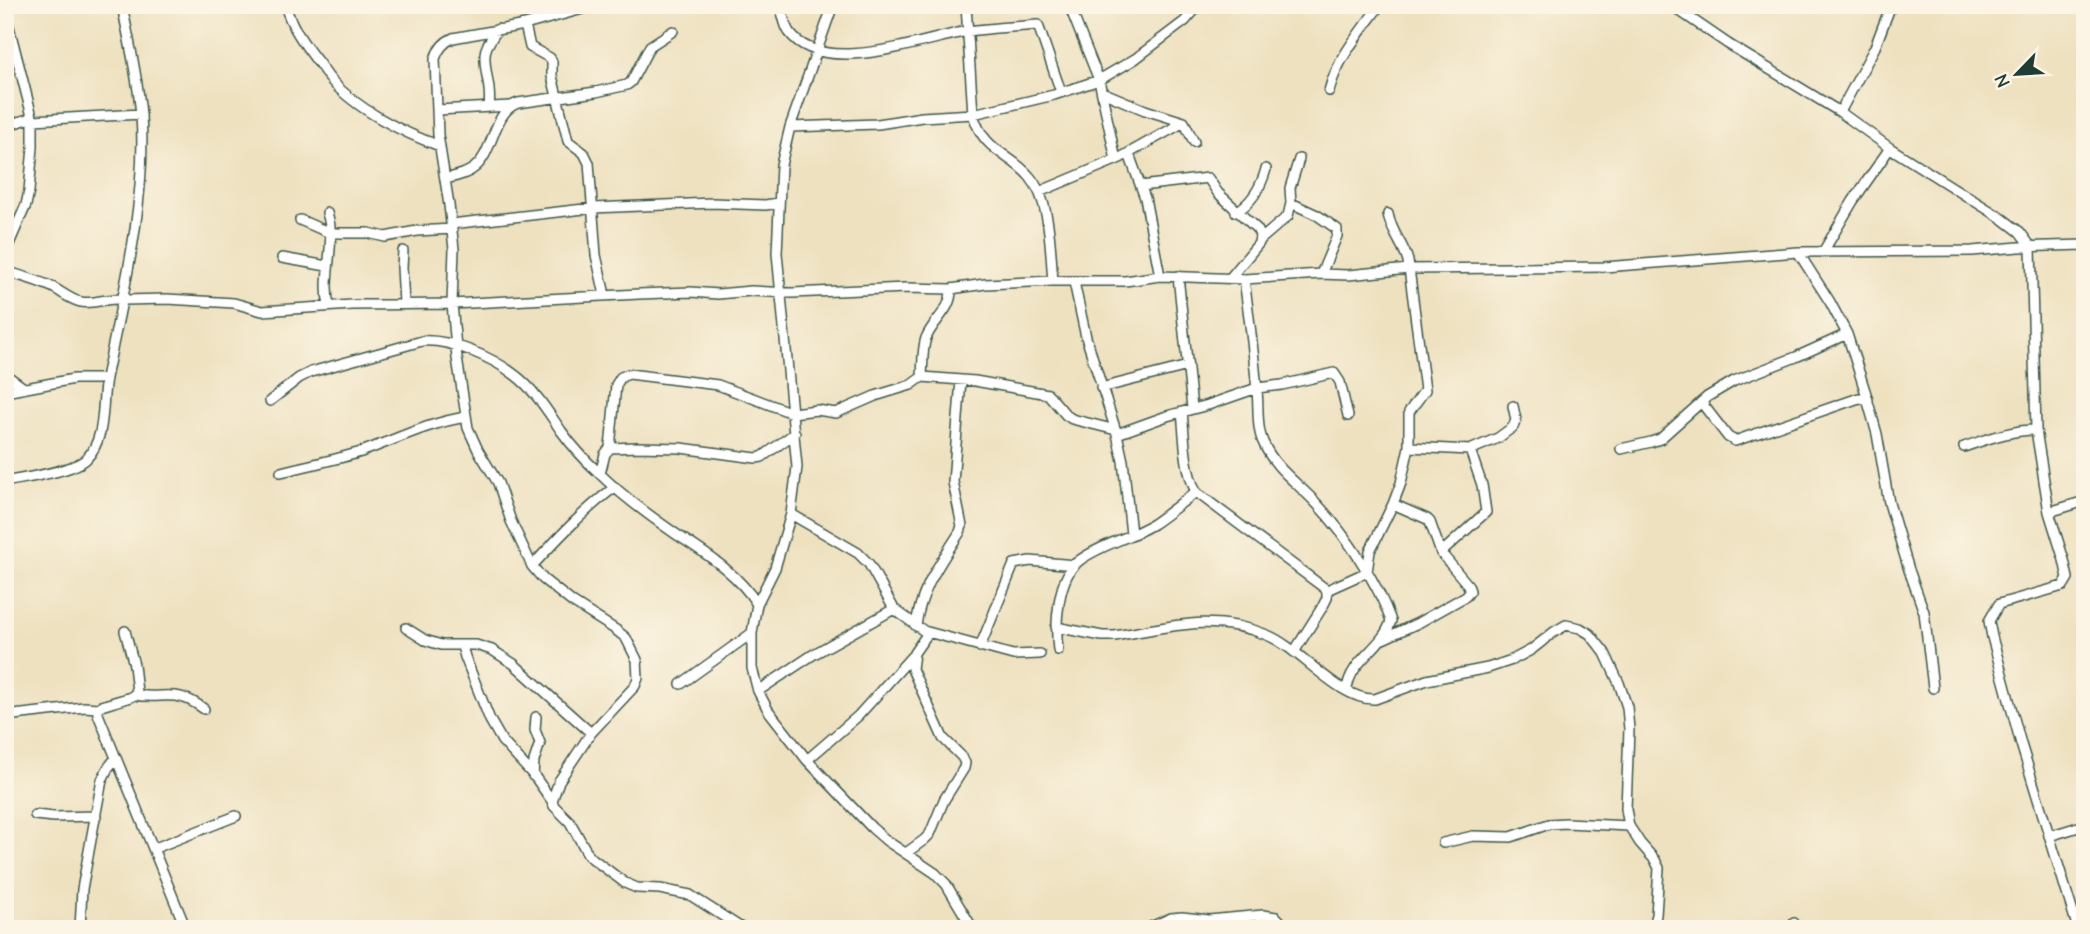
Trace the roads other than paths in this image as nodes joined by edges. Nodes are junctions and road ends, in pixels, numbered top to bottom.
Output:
1 (122, 5) edge
2 (285, 5) edge
3 (597, 5) edge
4 (833, 5) edge
5 (966, 5) edge
6 (1069, 5) edge
7 (1199, 5) edge
8 (1380, 5) edge
9 (1671, 5) edge
10 (1891, 5) edge
11 (5, 11) edge
12 (782, 12) dead end
13 (7, 24) edge
14 (525, 25) junction
15 (498, 29) junction
16 (673, 31) dead end
17 (968, 31) junction
18 (817, 52) junction
19 (1099, 80) junction
20 (1329, 91) dead end
21 (1062, 92) junction
22 (1102, 92) junction
23 (557, 98) junction
24 (510, 106) junction
25 (489, 107) junction
26 (438, 110) junction
27 (1840, 112) junction
28 (141, 114) junction
29 (973, 114) junction
30 (33, 120) junction
31 (1184, 122) junction
32 (5, 126) edge
33 (790, 127) junction
34 (1194, 142) dead end
35 (440, 146) junction
36 (1890, 148) junction
37 (1129, 154) junction
38 (1299, 159) dead end
39 (1116, 160) junction
40 (1266, 169) dead end
41 (445, 179) junction
42 (1141, 186) junction
43 (1039, 191) junction
44 (779, 203) junction
45 (1291, 203) junction
46 (593, 208) junction
47 (1236, 212) junction
48 (327, 213) dead end
49 (1388, 214) dead end
50 (300, 220) dead end
51 (452, 226) junction
52 (330, 233) junction
53 (1260, 240) junction
54 (2085, 245) edge
55 (2031, 247) junction
56 (403, 251) dead end
57 (1798, 251) junction
58 (1823, 252) junction
59 (5, 253) edge
60 (282, 258) dead end
61 (327, 266) junction
62 (1409, 269) junction
63 (5, 271) edge
64 (1321, 274) junction
65 (1160, 276) junction
66 (1178, 276) junction
67 (1230, 278) junction
68 (1244, 279) junction
69 (1053, 281) junction
70 (1074, 282) junction
71 (951, 289) junction
72 (781, 292) junction
73 (605, 295) junction
74 (124, 300) junction
75 (404, 303) junction
76 (452, 304) junction
77 (330, 306) junction
78 (1847, 334) junction
79 (456, 346) junction
80 (1188, 366) junction
81 (5, 374) edge
82 (922, 377) junction
83 (106, 379) junction
84 (961, 380) junction
85 (1101, 387) junction
86 (24, 388) junction
87 (1257, 388) junction
88 (5, 392) edge
89 (270, 401) dead end
90 (1701, 402) junction
91 (1868, 402) junction
92 (1513, 405) dead end
93 (1192, 408) junction
94 (1182, 412) junction
95 (792, 413) junction
96 (1348, 416) dead end
97 (466, 417) junction
98 (2036, 430) junction
99 (1116, 432) junction
100 (795, 433) junction
101 (1409, 447) junction
102 (1964, 447) dead end
103 (610, 449) junction
104 (1621, 449) dead end
105 (1470, 450) junction
106 (281, 472) dead end
107 (600, 474) junction
108 (5, 482) edge
109 (615, 487) junction
110 (1196, 492) junction
111 (2085, 501) edge
112 (1394, 504) junction
113 (2049, 512) junction
114 (791, 514) junction
115 (1131, 534) junction
116 (1441, 553) junction
117 (1075, 565) junction
118 (532, 566) junction
119 (1367, 572) junction
120 (1327, 590) junction
121 (757, 604) junction
122 (894, 609) junction
123 (916, 626) junction
124 (1056, 627) junction
125 (406, 628) dead end
126 (125, 631) dead end
127 (752, 633) junction
128 (928, 633) junction
129 (1383, 639) junction
130 (463, 646) junction
131 (980, 647) junction
132 (1058, 650) dead end
133 (1294, 652) junction
134 (914, 653) junction
135 (1040, 654) dead end
136 (681, 684) dead end
137 (1933, 688) dead end
138 (1347, 690) junction
139 (758, 691) junction
140 (135, 695) junction
141 (98, 708) junction
142 (204, 709) dead end
143 (5, 716) edge
144 (536, 717) dead end
145 (591, 733) junction
146 (115, 759) junction
147 (807, 760) junction
148 (533, 776) junction
149 (552, 801) junction
150 (35, 815) dead end
151 (96, 816) junction
152 (236, 816) dead end
153 (2085, 825) edge
154 (1629, 826) junction
155 (2049, 836) junction
156 (1443, 844) dead end
157 (155, 848) junction
158 (906, 853) junction
159 (80, 929) edge
160 (186, 929) edge
161 (743, 929) edge
162 (972, 929) edge
163 (1146, 929) edge
164 (1288, 929) edge
165 (1653, 929) edge
166 (2078, 929) edge

1 - 28 street
2 - 35 street
3 - 14 street
4 - 18 street
5 - 17 street
6 - 19 street
7 - 19 street
8 - 20 street
9 - 27 street
10 - 27 street
11 - 13 street
12 - 18 street
13 - 30 street
14 - 15 street
14 - 23 street
15 - 25 street
15 - 26 street
16 - 23 street
17 - 18 street
17 - 21 street
17 - 29 street
18 - 33 street
19 - 21 street
19 - 22 street
21 - 29 street
22 - 31 street
22 - 39 street
23 - 24 street
23 - 46 street
24 - 25 street
24 - 41 street
25 - 26 street
26 - 35 street
27 - 36 street
28 - 30 street
28 - 74 street
29 - 33 street
29 - 43 street
30 - 32 street
30 - 59 street
31 - 34 street
31 - 37 street
33 - 44 street
35 - 41 street
36 - 55 street
36 - 58 street
37 - 39 street
37 - 42 street
38 - 45 street
39 - 43 street
40 - 47 street
41 - 51 street
42 - 47 street
42 - 65 street
43 - 69 street
44 - 46 street
44 - 72 street
45 - 53 street
45 - 64 street
46 - 51 street
46 - 73 street
47 - 53 street
48 - 52 street
49 - 62 street
50 - 52 street
51 - 52 street
51 - 76 street
52 - 61 street
53 - 67 street
54 - 55 street
55 - 58 street
55 - 98 street
56 - 75 street
57 - 58 street
57 - 62 street
57 - 78 street
60 - 61 street
61 - 77 street
62 - 64 street
62 - 101 street
63 - 74 street
64 - 68 street
65 - 66 street
65 - 70 street
66 - 67 street
66 - 80 street
67 - 68 street
68 - 87 street
69 - 70 street
69 - 71 street
70 - 85 street
71 - 72 street
71 - 82 street
72 - 73 street
72 - 95 street
73 - 76 street
74 - 77 street
74 - 83 street
75 - 76 street
75 - 77 street
76 - 79 street
78 - 90 street
78 - 91 street
79 - 89 street
79 - 97 street
79 - 107 street
80 - 85 street
80 - 93 street
81 - 86 street
82 - 84 street
82 - 95 street
83 - 86 street
83 - 108 street
84 - 99 street
84 - 123 street
85 - 99 street
86 - 88 street
87 - 93 street
87 - 96 street
87 - 119 street
90 - 91 street
90 - 104 street
91 - 137 street
92 - 105 street
93 - 94 street
94 - 99 street
94 - 110 street
95 - 100 street
95 - 103 street
97 - 106 street
97 - 118 street
98 - 102 street
98 - 113 street
99 - 115 street
100 - 103 street
100 - 114 street
101 - 105 street
101 - 112 street
103 - 107 street
105 - 116 street
107 - 109 street
109 - 118 street
109 - 121 street
110 - 115 street
110 - 120 street
111 - 113 street
112 - 116 street
112 - 119 street
113 - 155 street
114 - 121 street
114 - 122 street
115 - 117 street
116 - 129 street
117 - 124 street
117 - 131 street
118 - 145 street
119 - 120 street
119 - 129 street
120 - 133 street
121 - 127 street
122 - 123 street
122 - 139 street
123 - 128 street
124 - 132 street
124 - 133 street
125 - 130 street
126 - 140 street
127 - 136 street
127 - 139 street
128 - 131 street
128 - 134 street
129 - 138 street
130 - 145 street
130 - 148 street
131 - 135 street
133 - 138 street
134 - 147 street
134 - 158 street
138 - 154 street
139 - 147 street
140 - 141 street
140 - 142 street
141 - 143 street
141 - 146 street
144 - 148 street
145 - 149 street
146 - 151 street
146 - 157 street
147 - 158 street
148 - 149 street
149 - 161 street
150 - 151 street
151 - 159 street
152 - 157 street
153 - 155 street
154 - 156 street
154 - 165 street
155 - 166 street
157 - 160 street
158 - 162 street
163 - 164 street

